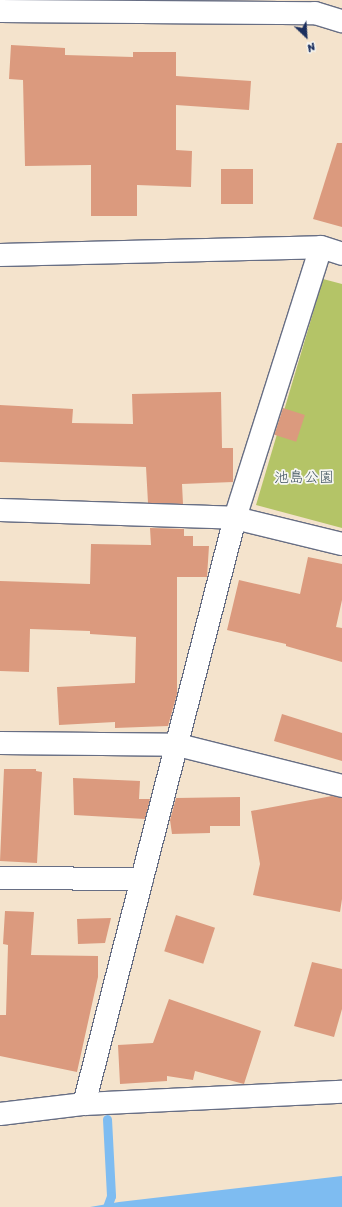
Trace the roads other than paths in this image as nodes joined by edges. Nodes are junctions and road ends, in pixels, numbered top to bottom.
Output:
1 (317, 7) edge
2 (0, 11) edge
3 (342, 21) edge
4 (321, 247) junction
5 (342, 254) edge
6 (0, 255) edge
7 (0, 510) edge
8 (235, 518) junction
9 (342, 544) edge
10 (0, 743) edge
11 (178, 745) junction
12 (342, 786) edge
13 (0, 878) edge
14 (142, 879) junction
15 (342, 1092) edge
16 (84, 1104) junction
17 (0, 1114) edge

1 - 2 street
1 - 3 street
4 - 5 street
4 - 6 street
4 - 8 street
7 - 8 street
8 - 9 street
8 - 11 street
10 - 11 street
11 - 12 street
11 - 14 street
13 - 14 street
14 - 16 street
15 - 16 street
16 - 17 street

